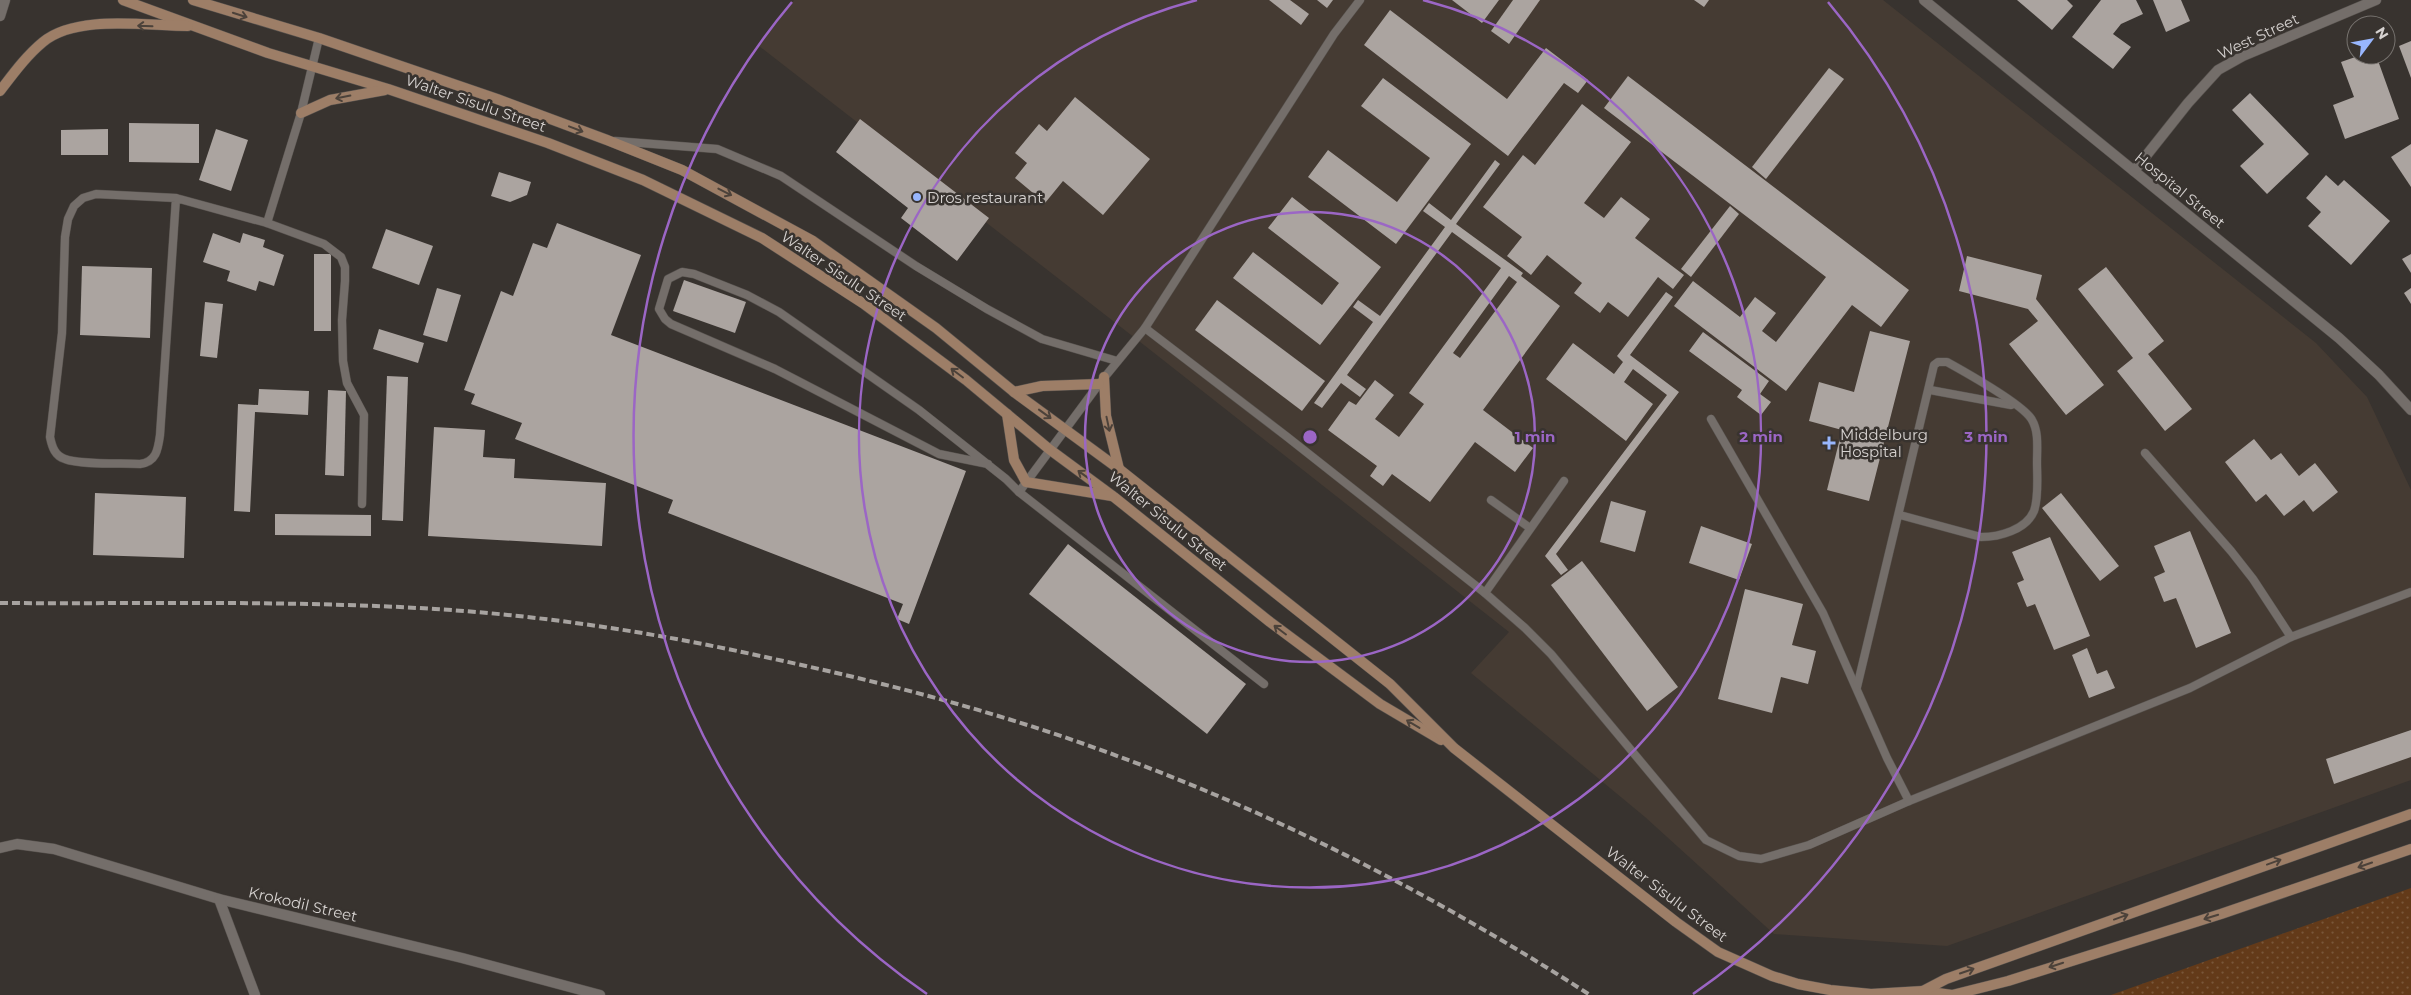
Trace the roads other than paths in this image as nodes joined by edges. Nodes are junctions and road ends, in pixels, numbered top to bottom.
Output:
1 (5, 0) edge
2 (123, 0) edge
3 (193, 0) edge
4 (1360, 0) edge
5 (1924, 0) edge
6 (2376, 0) edge
7 (0, 16) edge
8 (194, 26) junction
9 (319, 38) junction
10 (313, 66) junction
11 (388, 89) junction
12 (0, 91) edge
13 (300, 113) junction
14 (607, 140) junction
15 (2134, 171) junction
16 (176, 198) junction
17 (267, 222) junction
18 (1144, 328) junction
19 (1117, 361) junction
20 (1101, 381) junction
21 (1930, 390) junction
22 (1014, 392) junction
23 (2017, 406) junction
24 (2411, 410) edge
25 (1007, 414) junction
26 (1711, 419) dead end
27 (1066, 428) junction
28 (1049, 449) junction
29 (2144, 453) dead end
30 (988, 464) junction
31 (1119, 469) junction
32 (1564, 481) dead end
33 (1026, 482) junction
34 (1019, 492) junction
35 (1114, 497) junction
36 (1491, 500) dead end
37 (362, 504) dead end
38 (1900, 515) junction
39 (1530, 528) junction
40 (2411, 592) edge
41 (1485, 593) junction
42 (2291, 637) junction
43 (1264, 684) dead end
44 (1857, 687) junction
45 (1454, 748) junction
46 (1909, 801) junction
47 (2411, 814) edge
48 (0, 848) edge
49 (2411, 849) edge
50 (219, 900) junction
51 (1923, 991) junction
52 (255, 995) edge
53 (600, 995) edge

1 - 7 street
2 - 8 main road, Walter Sisulu Street
3 -> 9 main road, Walter Sisulu Street
4 - 18 lane
5 - 15 street, Hospital Street
6 - 15 street, West Street
8 - 10 main road, Walter Sisulu Street
8 -> 12 main road
9 - 10 lane
9 -> 14 main road, Walter Sisulu Street
10 - 11 main road, Walter Sisulu Street
10 - 13 lane
11 -> 13 main road
25 -> 11 main road, Walter Sisulu Street
13 - 17 lane
14 - 19 lane
14 -> 22 main road, Walter Sisulu Street
15 - 24 street, Hospital Street
16 - 16 lane
16 - 17 lane
17 - 37 lane
18 - 19 lane
18 - 41 lane
19 - 20 lane
20 - 22 main road
20 - 27 lane
20 -> 31 main road
21 - 23 lane
21 - 23 lane
21 - 38 lane
22 -> 27 main road, Walter Sisulu Street
23 - 38 lane
25 - 28 main road, Walter Sisulu Street
25 - 33 main road
26 - 44 lane
27 - 28 lane
27 - 31 main road, Walter Sisulu Street
28 - 33 lane
35 -> 28 main road, Walter Sisulu Street
29 - 42 lane
30 - 30 lane
30 - 34 lane
31 - 45 main road, Walter Sisulu Street
32 - 39 lane
33 - 34 lane
33 - 35 main road
34 - 43 lane
45 -> 35 main road, Walter Sisulu Street
36 - 39 lane
38 - 44 lane
39 - 41 lane
40 - 42 lane
41 - 46 lane
42 - 46 lane
44 - 46 lane
45 - 51 main road, Walter Sisulu Street
51 -> 47 main road
48 - 50 street, Krokodil Street
49 -> 51 main road
50 - 52 street
50 - 53 street, Krokodil Street

